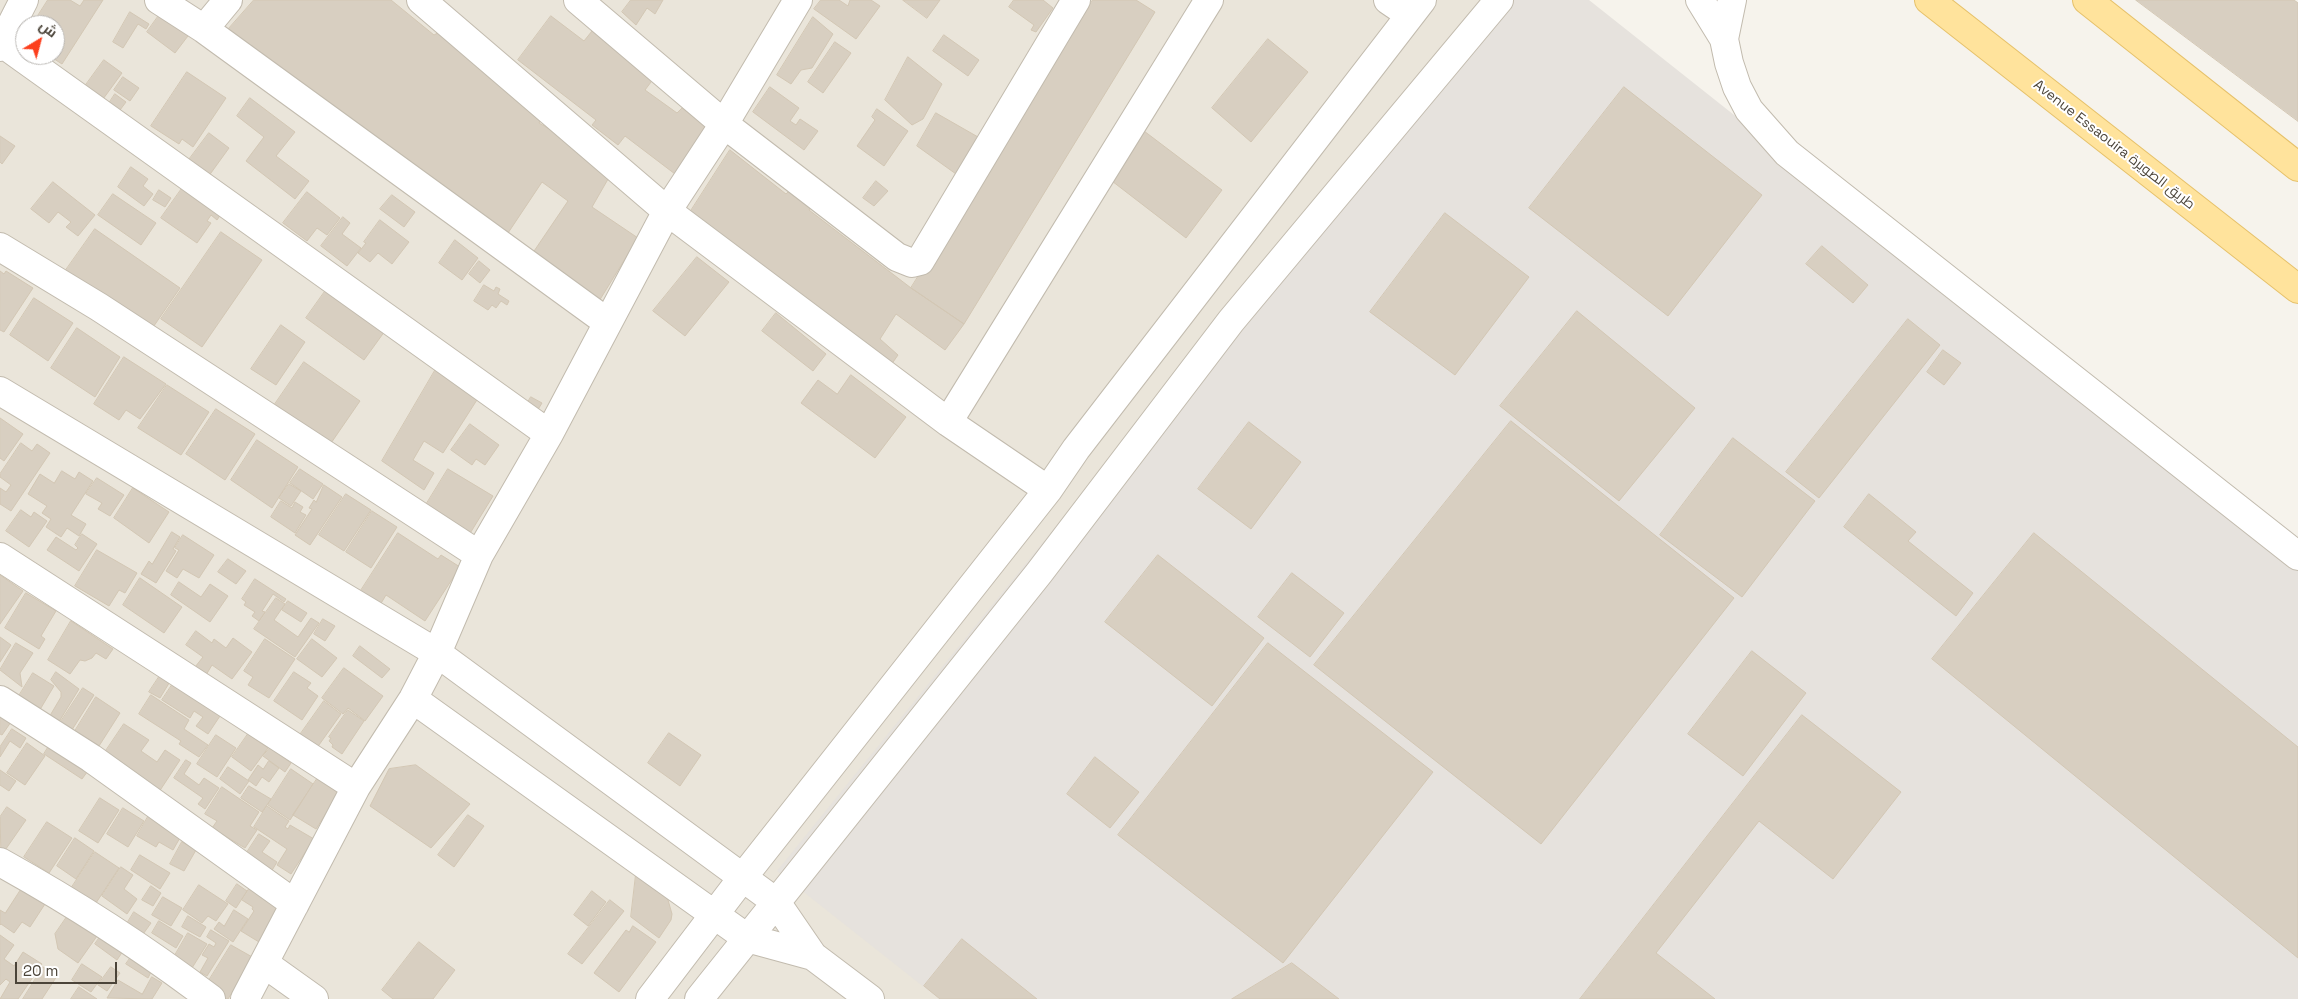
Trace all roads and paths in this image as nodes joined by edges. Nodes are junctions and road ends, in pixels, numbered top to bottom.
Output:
1 (24, 0) edge
2 (159, 0) edge
3 (228, 0) edge
4 (421, 0) edge
5 (578, 0) edge
6 (798, 0) edge
7 (1076, 0) edge
8 (1209, 0) edge
9 (1499, 0) edge
10 (1700, 0) edge
11 (1732, 0) edge
12 (1929, 0) edge
13 (2087, 0) edge
14 (1407, 5) edge
15 (204, 29) junction
16 (1724, 39) junction
17 (1, 45) edge
18 (724, 124) junction
19 (2298, 167) edge
20 (668, 211) junction
21 (0, 247) edge
22 (2298, 290) edge
23 (607, 322) junction
24 (0, 391) edge
25 (948, 422) junction
26 (549, 434) junction
27 (1048, 490) junction
28 (479, 555) junction
29 (2298, 556) edge
30 (0, 557) edge
31 (437, 653) junction
32 (413, 699) junction
33 (0, 700) edge
34 (356, 787) junction
35 (0, 862) edge
36 (743, 877) junction
37 (776, 902) junction
38 (294, 904) junction
39 (715, 914) junction
40 (747, 938) junction
41 (813, 956) junction
42 (265, 964) junction
43 (210, 999) edge
44 (245, 999) edge
45 (314, 999) edge
46 (650, 999) edge
47 (700, 999) edge
48 (870, 999) edge

1 - 17 street
2 - 15 street
3 - 15 street
4 - 20 street
5 - 18 street
6 - 18 street
7 - 18 street
8 - 25 street
9 - 37 street
10 - 16 street
11 - 16 street
12 - 22 main road, Avenue Essaouira طريق الصويرة
13 - 19 main road
14 - 27 street
15 - 23 street
16 - 29 street
17 - 26 street
18 - 20 street
20 - 23 street
20 - 25 street
21 - 28 street
23 - 26 street
24 - 31 street
25 - 27 street
26 - 28 street
27 - 36 street
28 - 31 street
30 - 34 street
31 - 32 street
31 - 36 street
32 - 34 street
32 - 39 street
33 - 38 street
34 - 38 street
35 - 43 street
36 - 37 street
36 - 39 street
37 - 40 street
37 - 41 street
38 - 42 street
39 - 40 street
39 - 46 street
40 - 41 street
40 - 47 street
41 - 48 street
42 - 44 street
42 - 45 street

